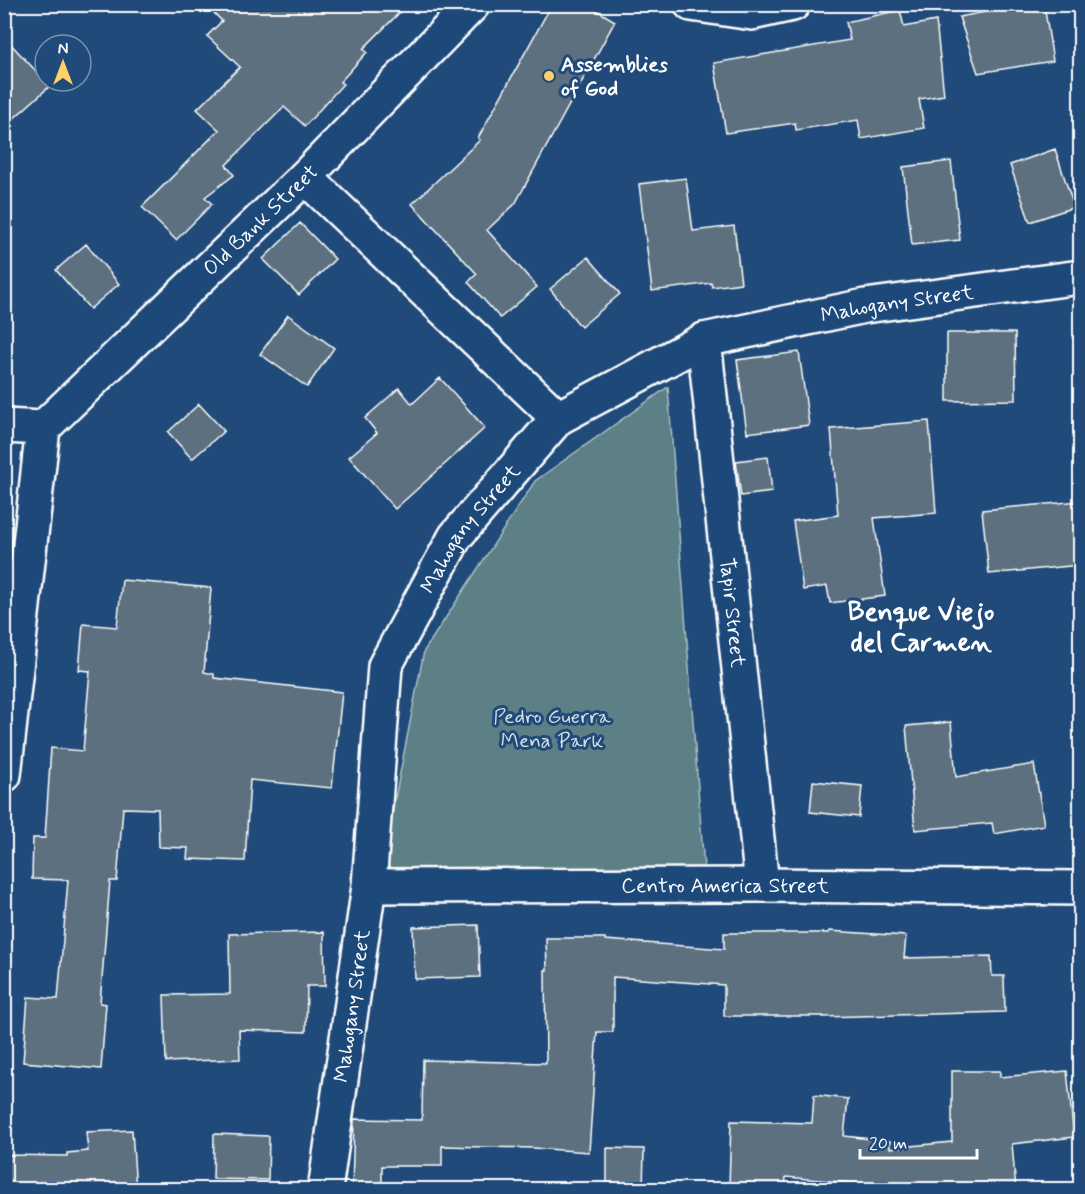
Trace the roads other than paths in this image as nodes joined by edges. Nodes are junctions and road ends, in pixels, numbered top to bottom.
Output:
1 (473, 4) edge
2 (691, 4) edge
3 (793, 4) edge
4 (305, 177) junction
5 (1080, 277) edge
6 (704, 340) junction
7 (558, 418) junction
8 (4, 426) edge
9 (43, 428) junction
10 (4, 775) edge
11 (762, 885) junction
12 (369, 886) junction
13 (1080, 888) edge
14 (325, 1190) edge

1 - 4 street, Old Bank Street
2 - 3 street
4 - 7 street
4 - 9 street, Old Bank Street
5 - 6 street, Mahogany Street
6 - 7 street, Mahogany Street
6 - 11 street, Tapir Street
7 - 12 street, Mahogany Street
8 - 9 street
9 - 10 street
11 - 12 street, Centro America Street
11 - 13 street, Centro America Street
12 - 14 street, Mahogany Street

